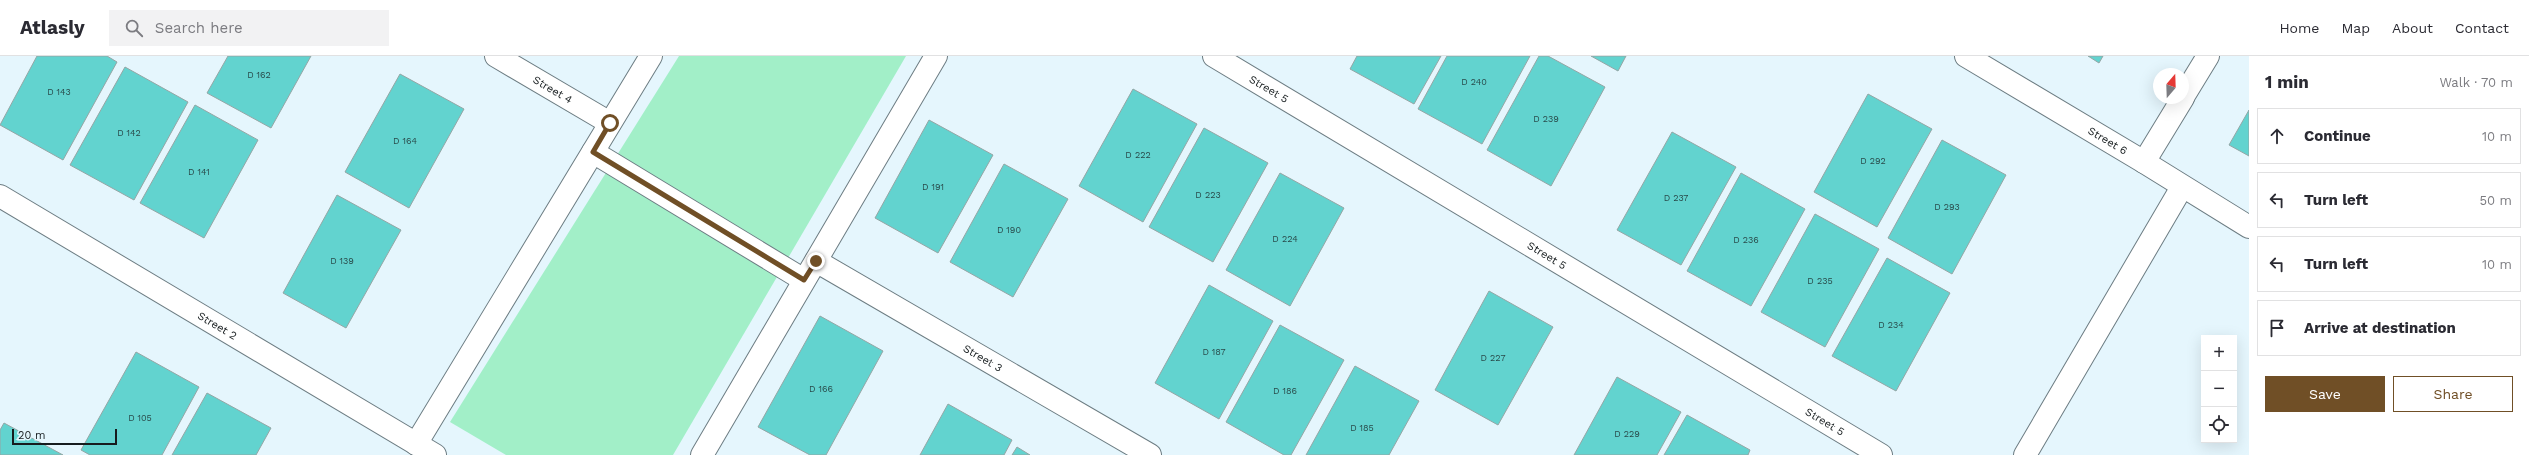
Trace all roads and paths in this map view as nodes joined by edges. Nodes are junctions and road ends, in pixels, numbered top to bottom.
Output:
1 (496, 56) edge
2 (651, 56) edge
3 (936, 56) edge
4 (1214, 56) edge
5 (1966, 56) edge
6 (2208, 56) edge
7 (2189, 88) edge
8 (2179, 104) edge
9 (610, 123) junction
10 (593, 152) junction
11 (2144, 162) junction
12 (2182, 187) junction
13 (0, 196) edge
14 (2249, 227) edge
15 (816, 261) junction
16 (804, 280) junction
17 (416, 444) junction
18 (435, 455) edge
19 (702, 455) edge
20 (1150, 455) edge
21 (1881, 455) edge
22 (2025, 455) edge

1 - 9 street, Street 4
2 - 9 street
3 - 15 street
4 - 21 street, Street 5
5 - 11 street, Street 6
6 - 7 street
8 - 11 street
9 - 10 street
10 - 16 street
10 - 17 street
11 - 12 street, Street 6
12 - 14 street, Street 6
12 - 22 street
13 - 17 street, Street 2
15 - 16 street
15 - 20 street, Street 3
16 - 19 street
17 - 18 street, Street 2

